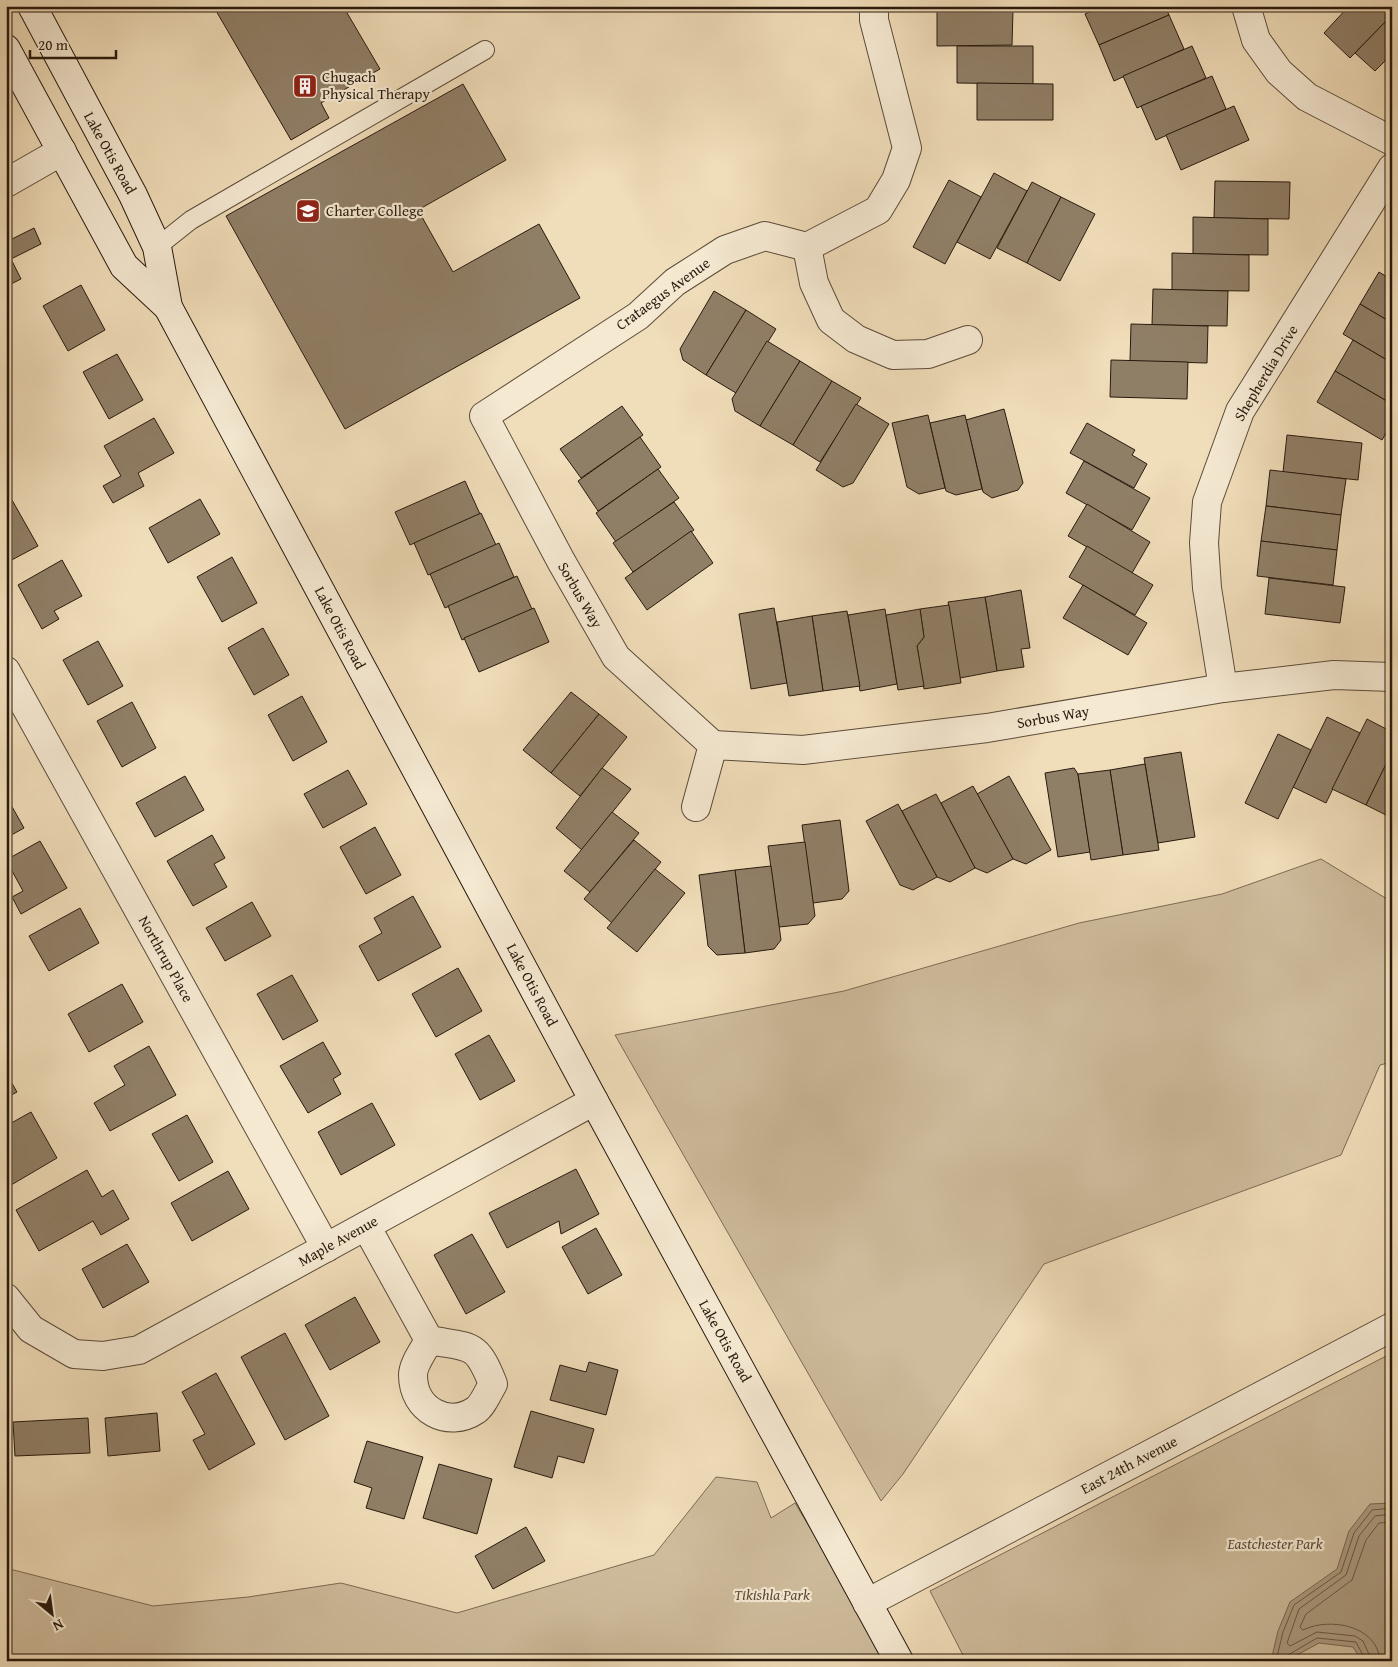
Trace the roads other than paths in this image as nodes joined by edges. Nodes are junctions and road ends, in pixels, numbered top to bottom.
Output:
1 (32, 6) edge
2 (874, 6) edge
3 (1246, 6) edge
4 (6, 49) edge
5 (485, 50) dead end
6 (1392, 141) edge
7 (62, 151) junction
8 (1392, 168) edge
9 (6, 183) edge
10 (807, 246) junction
11 (157, 247) junction
12 (168, 307) junction
13 (968, 340) dead end
14 (484, 416) joint
15 (6, 671) edge
16 (1392, 677) edge
17 (1223, 688) junction
18 (713, 746) junction
19 (696, 807) dead end
20 (594, 1101) junction
21 (366, 1226) junction
22 (326, 1248) junction
23 (6, 1298) edge
24 (1392, 1327) edge
25 (429, 1340) dead end
26 (867, 1603) junction
27 (899, 1661) edge

1 - 11 street, Lake Otis Road
2 - 10 street
3 - 6 street
4 - 7 street, Lake Otis Road
5 - 11 lane
7 - 9 street
7 - 12 street, Lake Otis Road
8 - 17 street, Shepherdia Drive
10 - 13 street
10 - 14 street, Crataegus Avenue
11 - 12 street, Lake Otis Road
12 - 20 street, Lake Otis Road
14 - 18 street, Sorbus Way
15 - 22 street, Northrup Place
16 - 17 street, Sorbus Way
17 - 18 street, Sorbus Way
18 - 19 street
20 - 21 street, Maple Avenue
20 - 26 street, Lake Otis Road
21 - 22 street, Maple Avenue
21 - 25 street
22 - 23 street, Maple Avenue
24 - 26 street, East 24th Avenue
26 - 27 street, Lake Otis Road

